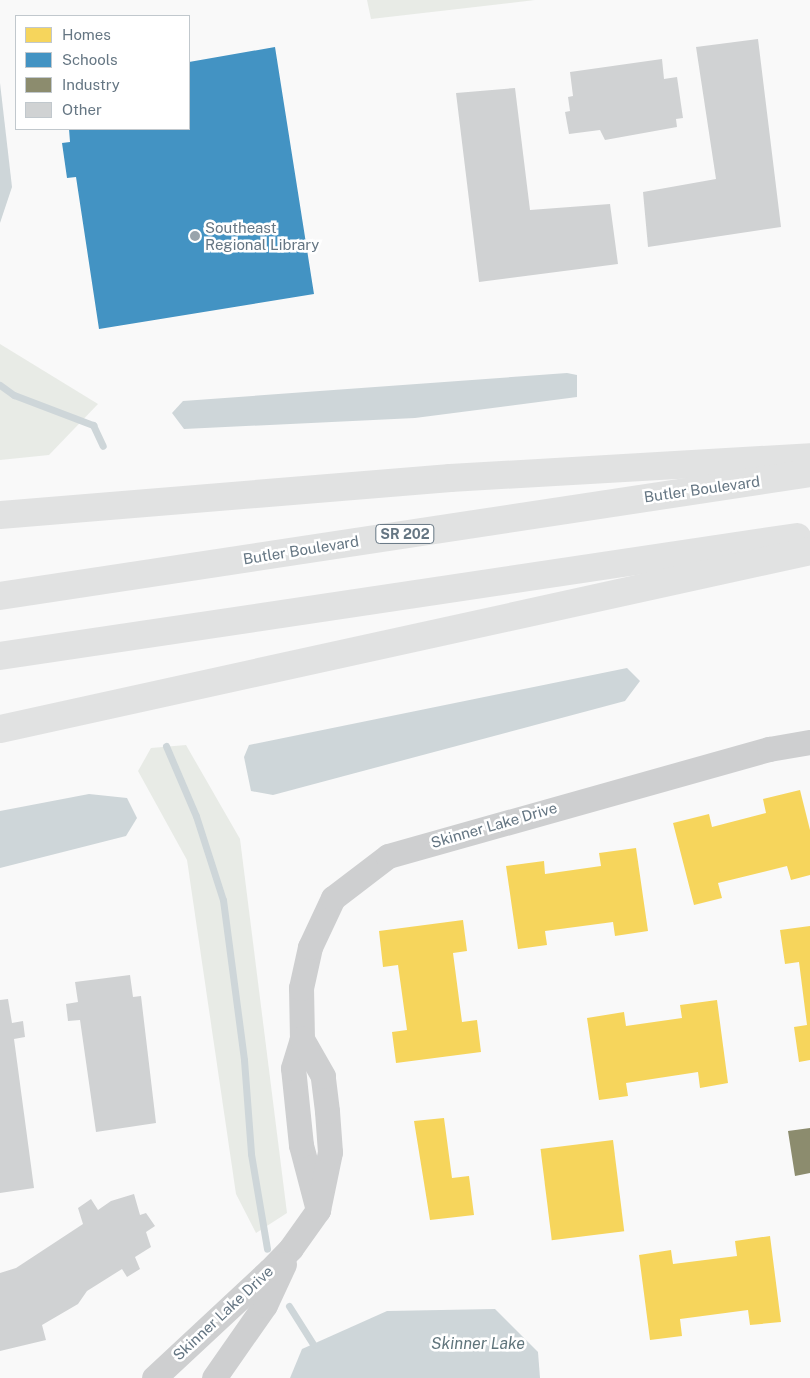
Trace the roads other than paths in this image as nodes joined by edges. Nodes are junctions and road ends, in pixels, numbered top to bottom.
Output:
1 (810, 457) edge
2 (810, 474) edge
3 (0, 515) edge
4 (810, 535) edge
5 (810, 551) edge
6 (0, 596) edge
7 (0, 656) edge
8 (0, 729) edge
9 (810, 742) edge
10 (291, 1248) junction
11 (154, 1378) edge
12 (214, 1378) edge

1 - 3 highway
2 - 6 highway, Butler Boulevard / SR 202
4 - 7 highway
5 - 8 highway
9 - 10 street, Skinner Lake Drive
10 - 11 street, Skinner Lake Drive
10 - 12 street, Skinner Lake Drive

